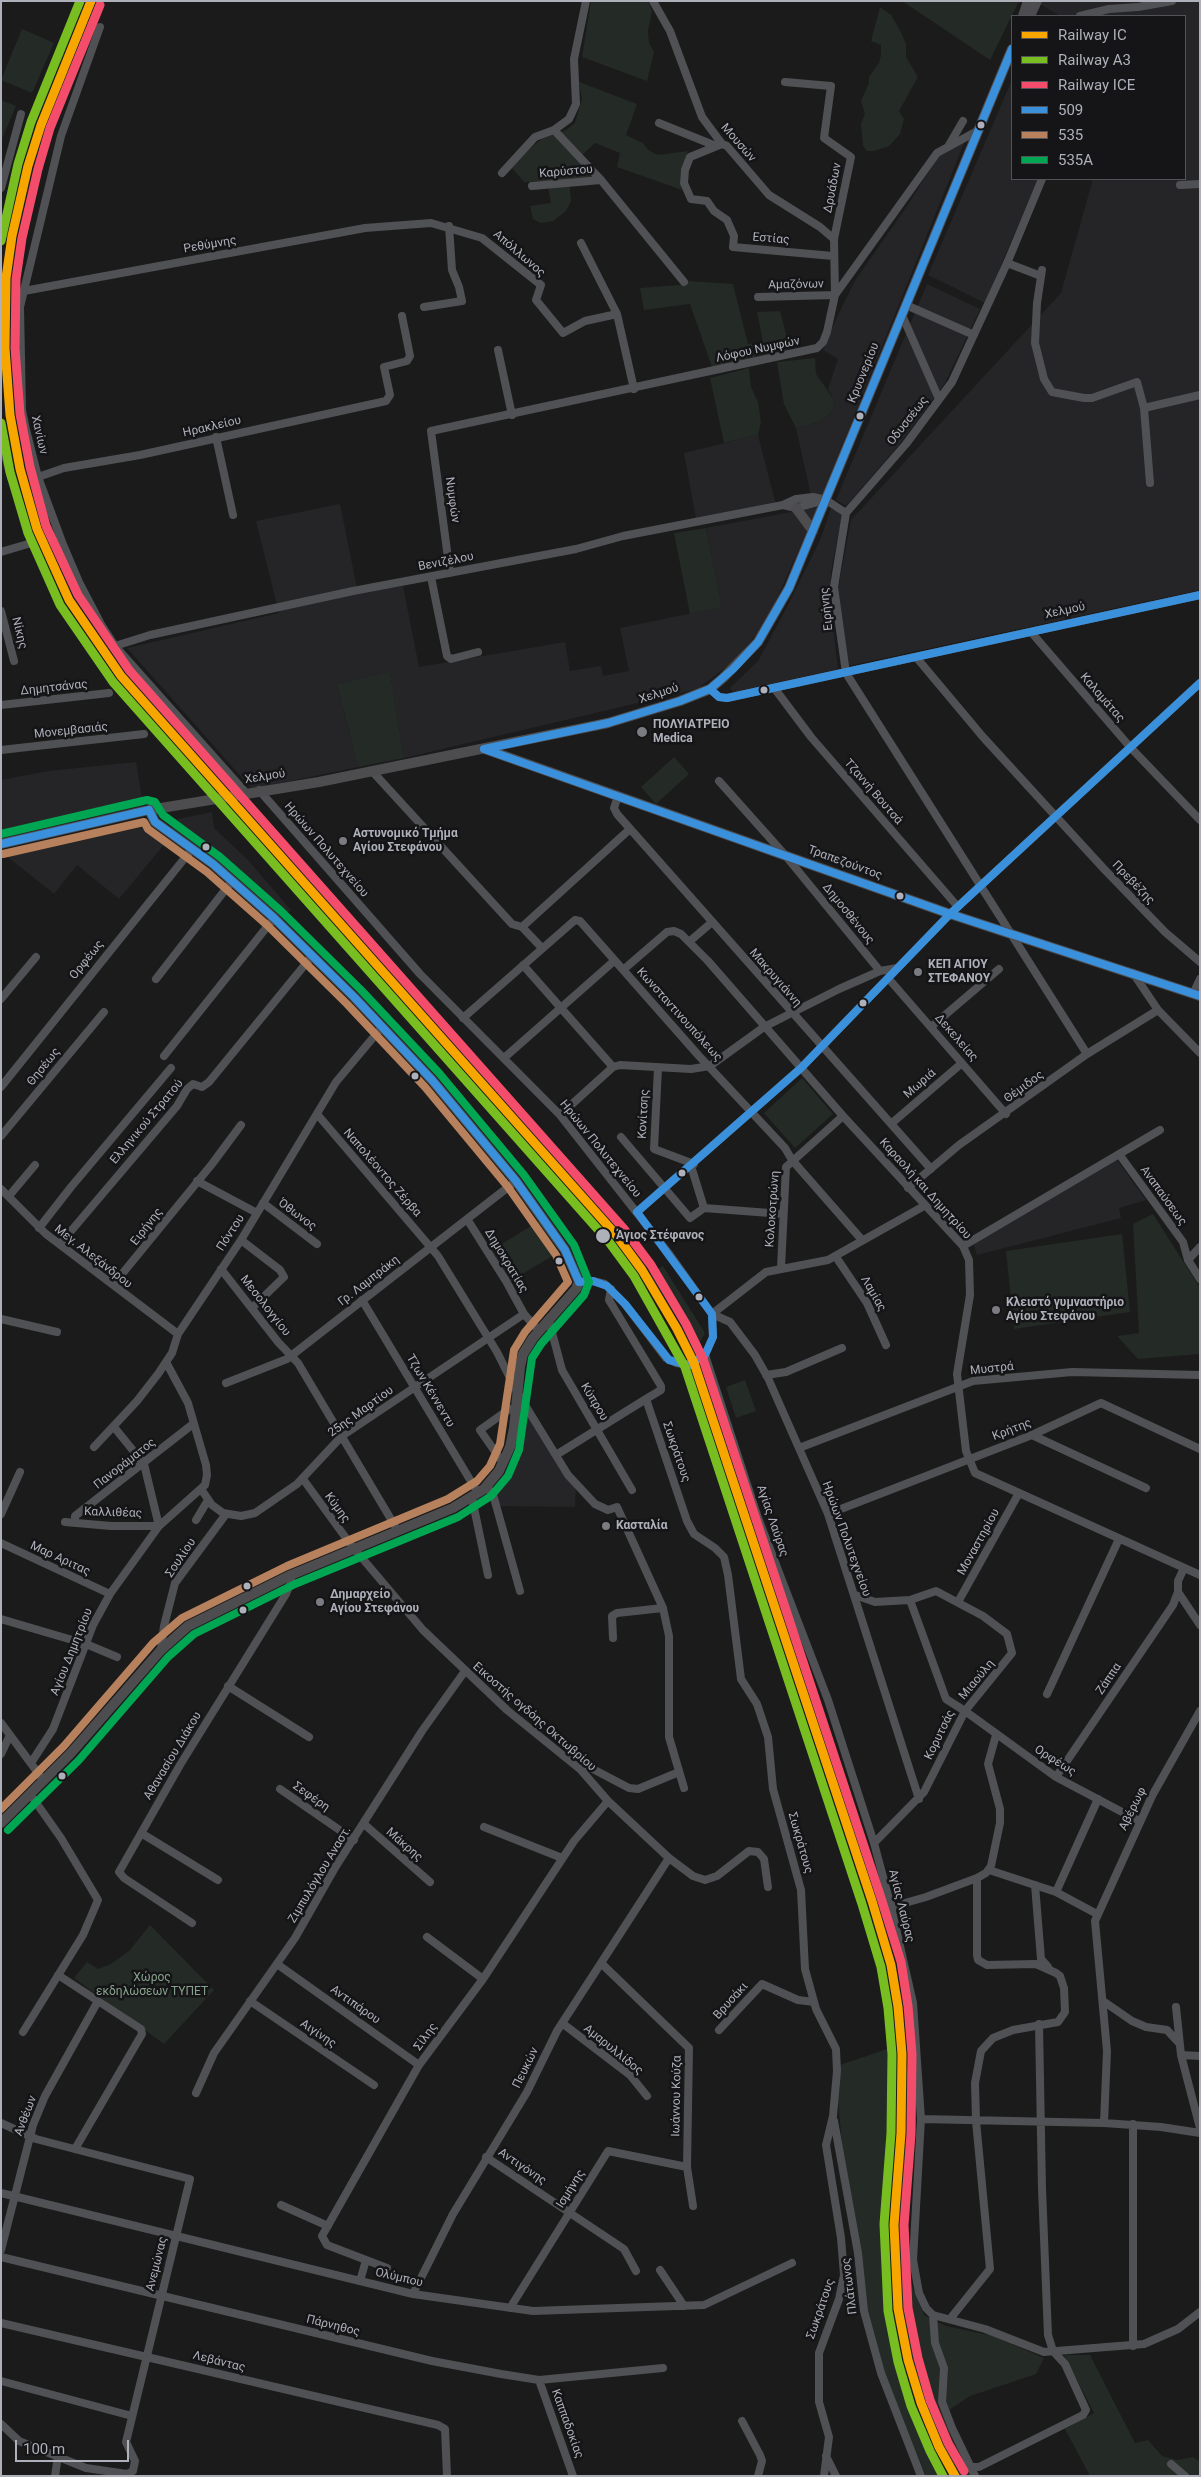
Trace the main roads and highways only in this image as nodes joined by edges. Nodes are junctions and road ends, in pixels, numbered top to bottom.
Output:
1 (1028, 1) edge
2 (1038, 1) edge
3 (1023, 15) edge
4 (1031, 15) edge
5 (1011, 51) edge
6 (796, 508) road end
7 (813, 531) junction
8 (710, 688) joint
9 (484, 749) junction
10 (149, 810) junction
11 (1, 844) edge
12 (1196, 995) edge
13 (1, 1823) edge

1 - 3 main road
2 - 4 main road
5 - 7 main road, Κρυονερίου
6 - 7 main road
7 - 8 main road, Κρυονερίου
8 - 9 main road, Χελμού
9 - 10 main road, Χελμού
9 - 12 main road, Τραπεζούντος
10 - 11 main road, Χελμού
10 - 13 main road

